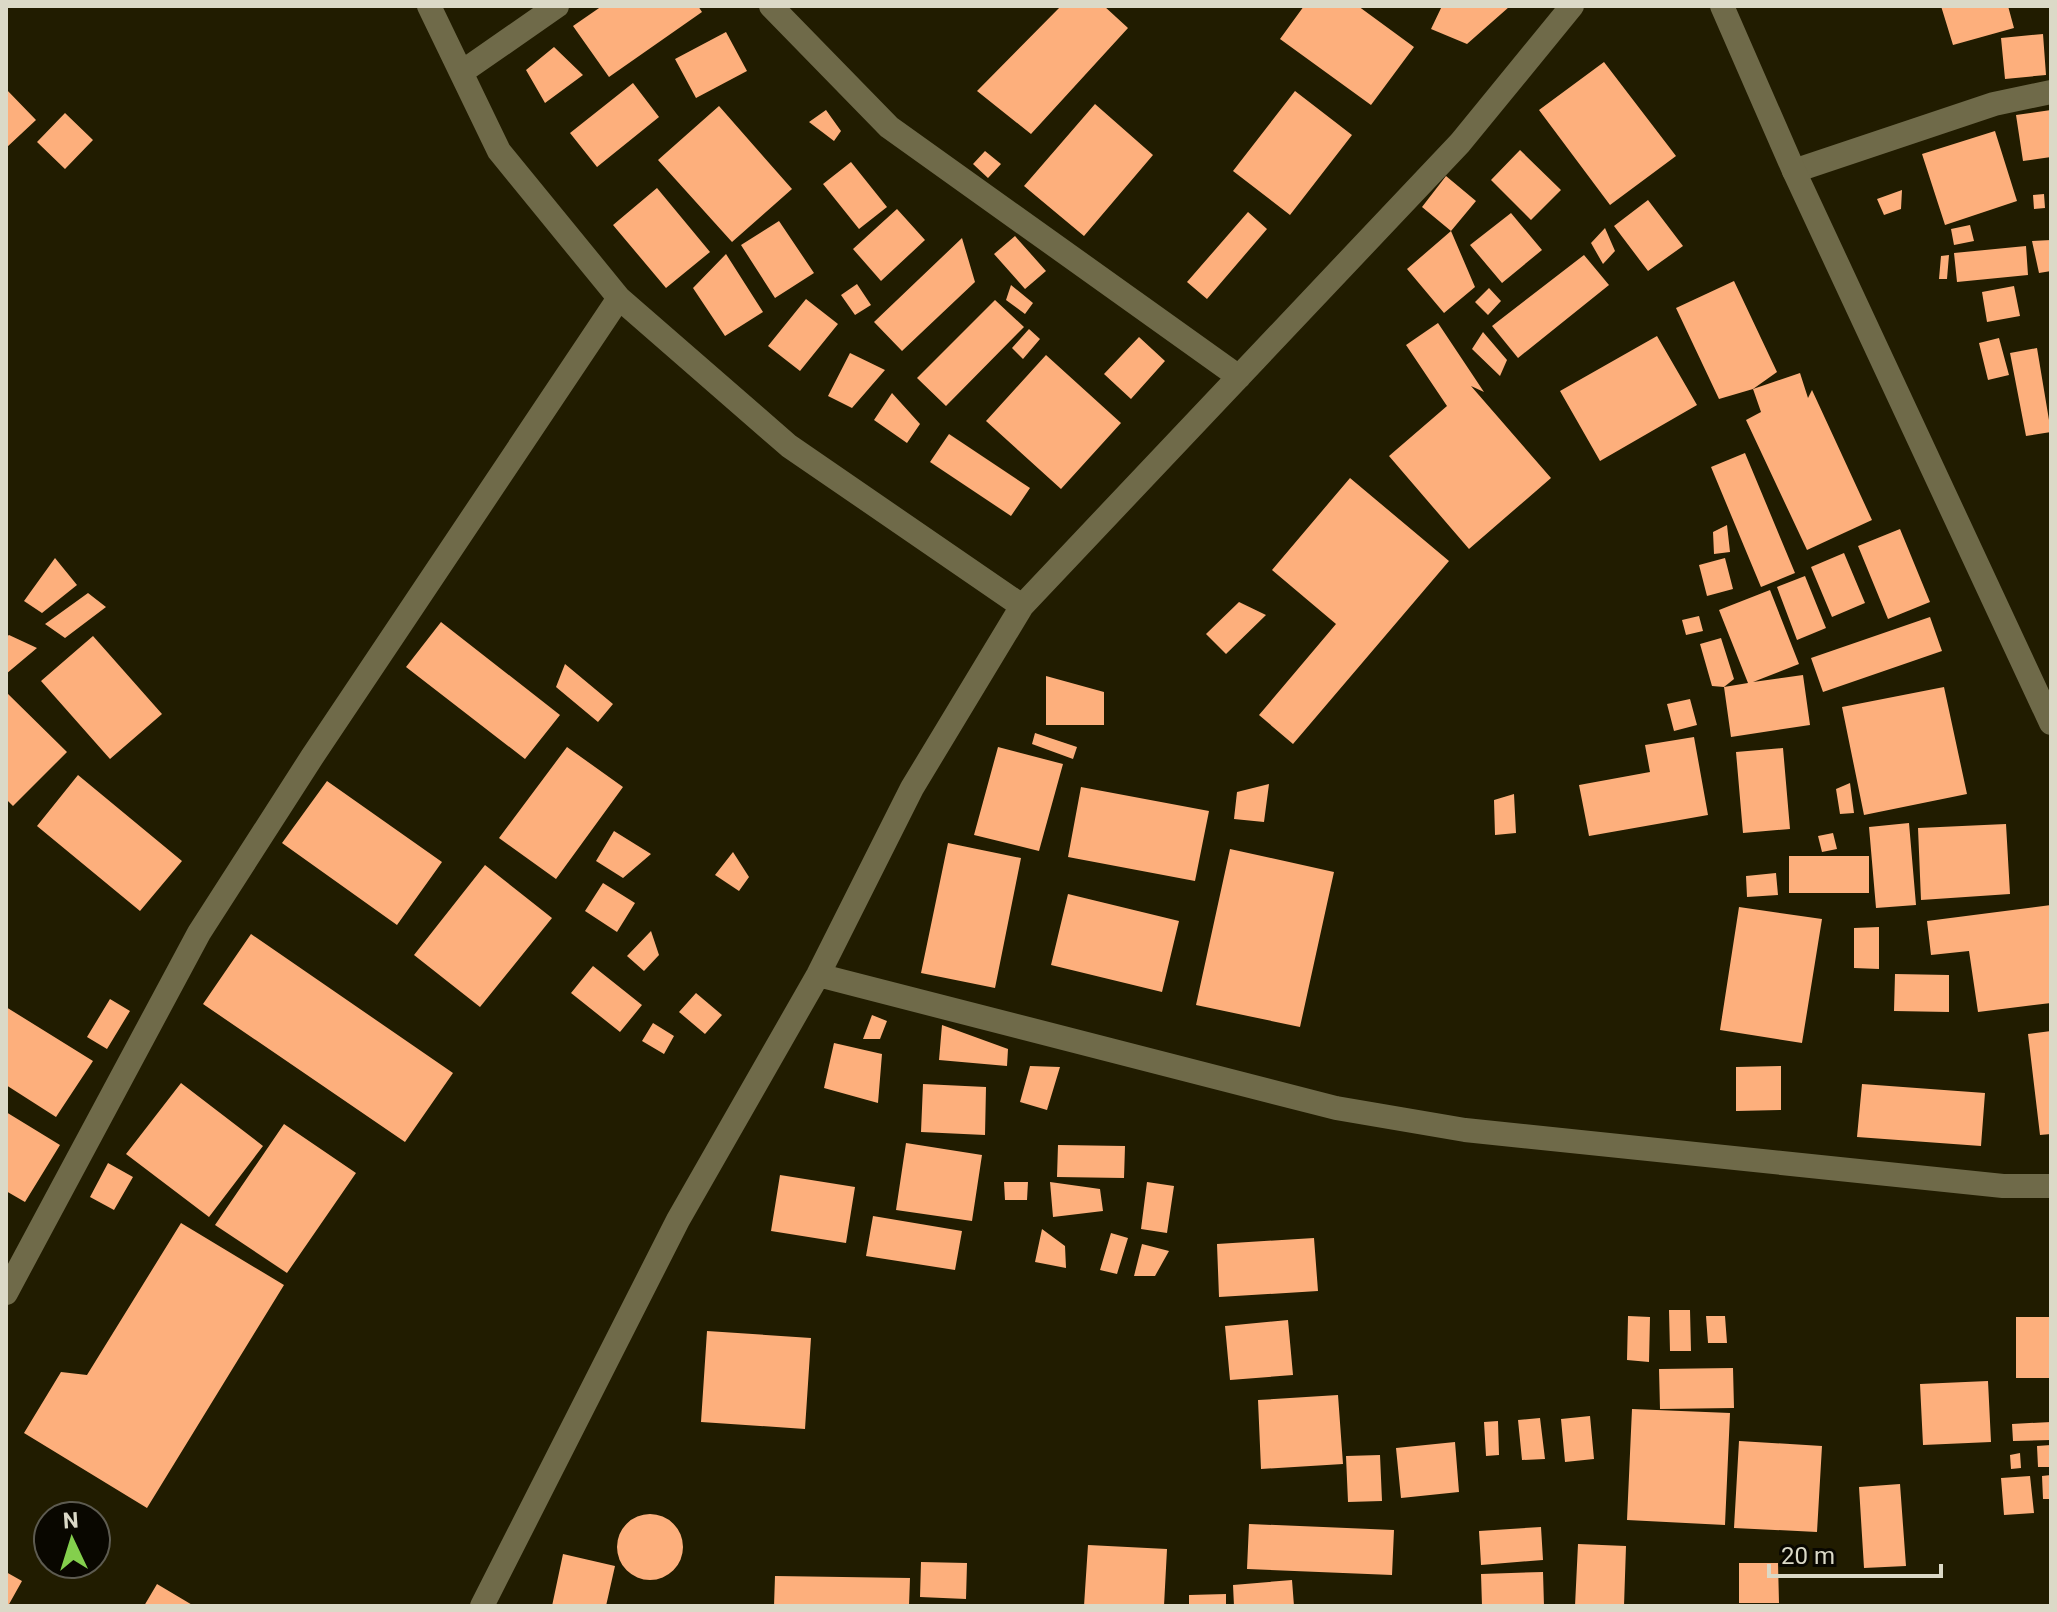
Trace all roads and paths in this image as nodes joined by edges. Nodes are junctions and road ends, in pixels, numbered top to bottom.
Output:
1 (429, 6) edge
2 (557, 6) edge
3 (771, 6) edge
4 (1572, 6) edge
5 (1722, 6) edge
6 (462, 72) junction
7 (2051, 92) edge
8 (1794, 171) junction
9 (619, 298) junction
10 (1239, 377) junction
11 (1022, 606) junction
12 (2051, 723) edge
13 (818, 975) junction
14 (2051, 1186) edge
15 (6, 1293) edge
16 (482, 1606) edge

1 - 6 street
2 - 6 street
3 - 10 street
4 - 10 street
5 - 8 street
6 - 9 street
7 - 8 street
8 - 12 street
9 - 11 street
9 - 15 street
10 - 11 street
11 - 13 street
13 - 14 street
13 - 16 street

